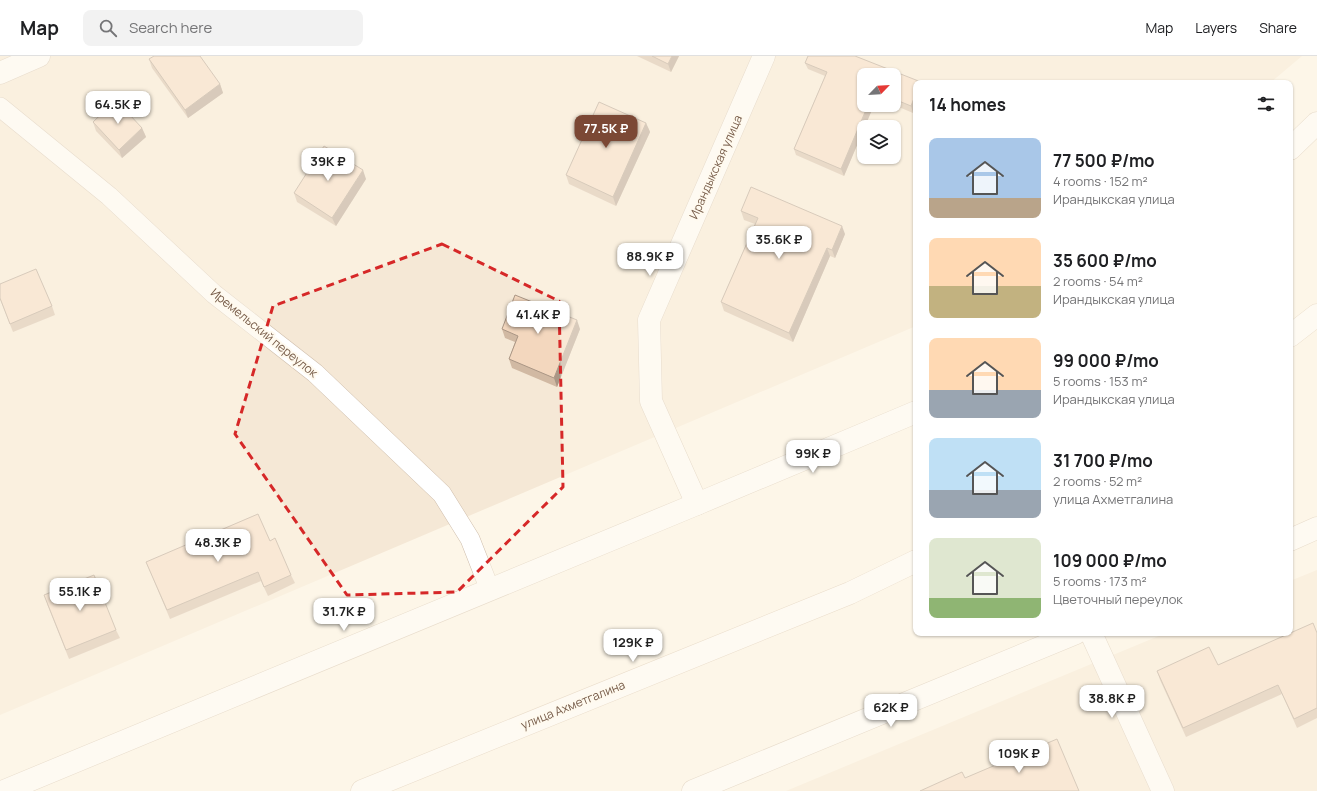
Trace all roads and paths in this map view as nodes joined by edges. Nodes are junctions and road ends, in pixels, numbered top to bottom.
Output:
1 (40, 56) edge
2 (764, 56) edge
3 (0, 73) edge
4 (0, 107) edge
5 (1317, 123) edge
6 (1293, 146) edge
7 (1317, 315) edge
8 (1293, 334) edge
9 (913, 413) edge
10 (698, 504) junction
11 (1317, 528) edge
12 (1293, 539) edge
13 (913, 562) edge
14 (490, 590) junction
15 (1069, 636) edge
16 (1092, 636) edge
17 (4, 791) edge
18 (362, 791) edge
19 (693, 791) edge
20 (1163, 791) edge

1 - 3 street
2 - 10 street, Ирандыкская улица
4 - 14 lane, Иремельский переулок
5 - 6 street
7 - 8 street
9 - 10 street
10 - 14 street
11 - 12 street
13 - 18 street, улица Ахметгалина
14 - 17 street
15 - 19 street
16 - 20 street

